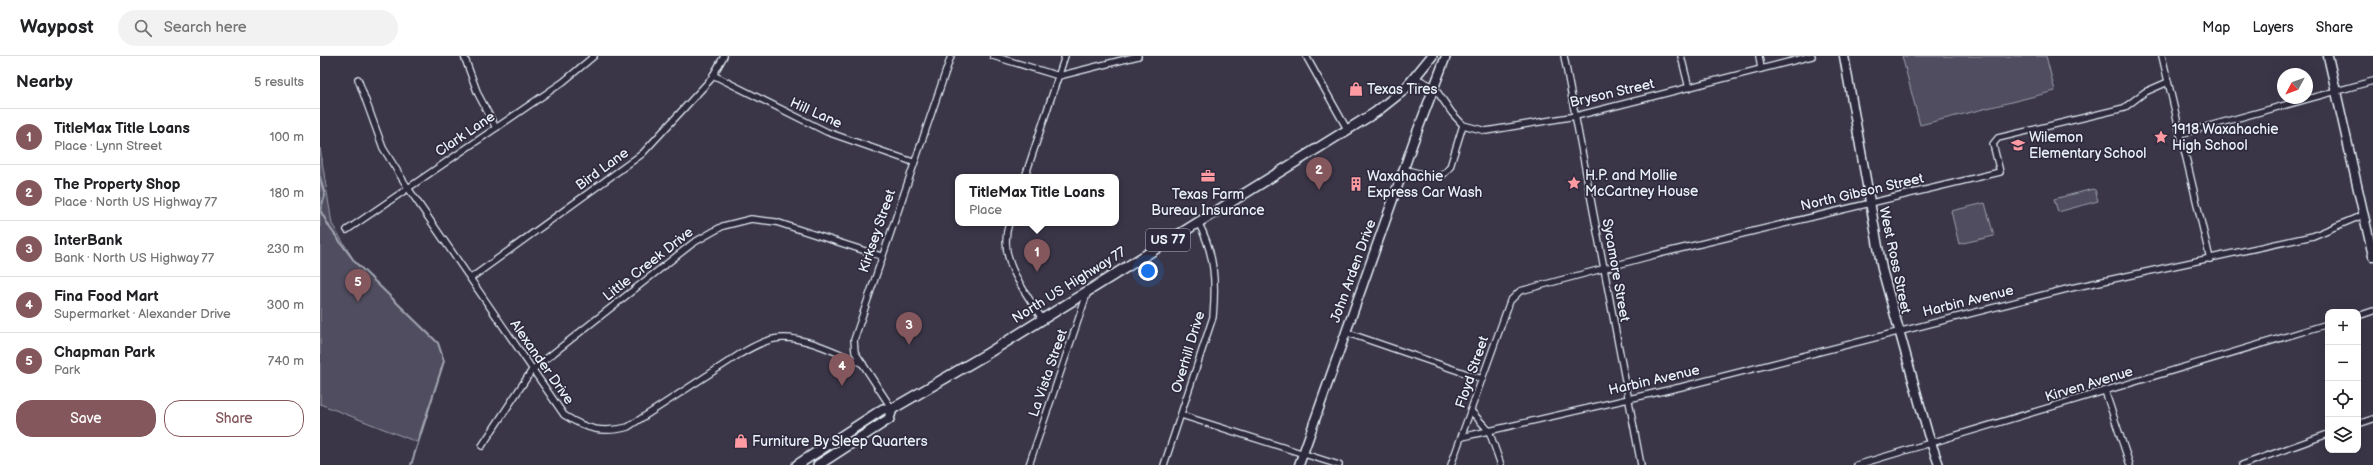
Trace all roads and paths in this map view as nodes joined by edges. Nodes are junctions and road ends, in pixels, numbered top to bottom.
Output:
1 (464, 56) edge
2 (593, 56) edge
3 (724, 56) edge
4 (951, 56) edge
5 (993, 56) edge
6 (1066, 56) edge
7 (1138, 56) edge
8 (1306, 56) edge
9 (1432, 56) edge
10 (1446, 56) edge
11 (1564, 56) edge
12 (1681, 56) edge
13 (1758, 56) edge
14 (1812, 56) edge
15 (1844, 56) edge
16 (2162, 56) edge
17 (2328, 56) edge
18 (1761, 69) junction
19 (713, 75) junction
20 (1059, 76) junction
21 (1416, 78) junction
22 (358, 79) dead end
23 (2373, 81) edge
24 (2168, 82) junction
25 (1434, 87) junction
26 (1690, 88) junction
27 (2336, 91) junction
28 (1576, 116) junction
29 (1463, 125) junction
30 (496, 128) junction
31 (1347, 129) junction
32 (2180, 134) junction
33 (913, 162) junction
34 (1404, 169) junction
35 (1026, 174) edge
36 (408, 188) junction
37 (1870, 203) junction
38 (2363, 215) junction
39 (1198, 222) junction
40 (1008, 226) edge
41 (347, 230) dead end
42 (881, 256) junction
43 (2373, 256) edge
44 (2210, 259) junction
45 (1603, 268) junction
46 (471, 278) junction
47 (1089, 290) junction
48 (1520, 291) joint
49 (2373, 311) edge
50 (2361, 315) edge
51 (1042, 319) junction
52 (2325, 325) edge
53 (1898, 331) junction
54 (1345, 332) junction
55 (863, 364) junction
56 (532, 370) junction
57 (1482, 379) junction
58 (2105, 391) junction
59 (1627, 398) junction
60 (892, 409) junction
61 (1471, 410) junction
62 (1181, 415) junction
63 (2373, 420) edge
64 (2361, 423) edge
65 (1489, 431) junction
66 (2325, 435) edge
67 (1462, 437) junction
68 (1932, 444) junction
69 (482, 446) dead end
70 (1303, 453) junction
71 (797, 465) edge
72 (818, 465) edge
73 (1029, 465) edge
74 (1164, 465) edge
75 (1299, 465) edge
76 (1339, 465) edge
77 (1451, 465) edge
78 (1501, 465) edge
79 (1641, 465) edge
80 (1857, 465) edge
81 (1939, 465) edge
82 (2130, 465) edge
83 (2242, 465) edge

1 - 30 street
2 - 30 street, Clark Lane
3 - 19 street, Bird Lane
4 - 33 street, Kirksey Street
5 - 20 street
6 - 20 street
7 - 20 street
8 - 31 street
9 - 21 main road, North US Highway 77 / US 77
10 - 25 street
11 - 28 street, Sycamore Street
12 - 26 street
13 - 18 street
14 - 18 street, Bryson Street
15 - 37 street, West Ross Street
16 - 24 street
17 - 27 street
18 - 26 street, Bryson Street
19 - 33 street, Hill Lane
19 - 46 street, Bird Lane
20 - 35 street
21 - 25 street
21 - 31 main road, North US Highway 77 / US 77
22 - 36 street, Alexander Drive
23 - 27 street
24 - 32 street
24 - 37 street, North Gibson Street
25 - 29 street
25 - 34 street, John Arden Drive
26 - 28 street, Bryson Street
27 - 32 street
27 - 38 street
28 - 29 street, Bryson Street
28 - 45 street, Sycamore Street
29 - 34 street
30 - 36 street, Clark Lane
31 - 39 main road, North US Highway 77 / US 77
32 - 44 street
33 - 42 street, Kirksey Street
34 - 54 street, John Arden Drive
36 - 41 street, Clark Lane
36 - 46 street, Alexander Drive
37 - 45 street, North Gibson Street
37 - 53 street, West Ross Street
38 - 43 street
38 - 44 street, Harbin Avenue
39 - 47 main road, North US Highway 77 / US 77
39 - 62 street, Overhill Drive
40 - 51 street
42 - 55 street, Kirksey Street
42 - 56 street, Little Creek Drive
44 - 53 street, Harbin Avenue
45 - 48 street, North Gibson Street
45 - 59 street, Sycamore Street
46 - 56 street, Alexander Drive
47 - 51 main road, North US Highway 77 / US 77
47 - 73 street, La Vista Street
48 - 57 street, Floyd Street
49 - 50 street
51 - 60 main road, North US Highway 77 / US 77
52 - 58 street, Kirven Avenue
53 - 59 street, Harbin Avenue
53 - 68 street, West Ross Street
54 - 57 street
54 - 70 street, John Arden Drive
55 - 56 street, Alexander Drive
55 - 60 street, Kirksey Street
56 - 69 street, Little Creek Drive
57 - 61 street, Floyd Street
58 - 68 street, Kirven Avenue
58 - 82 street
59 - 65 street, Harbin Avenue
59 - 79 street, Sycamore Street
60 - 71 main road, North US Highway 77 / US 77
60 - 72 main road, North US Highway 77 / US 77
61 - 65 street
61 - 67 street, Floyd Street
62 - 70 street
62 - 74 street, Overhill Drive
63 - 64 street
65 - 67 street, Harbin Avenue
65 - 78 street
66 - 83 street
67 - 77 street, Floyd Street
68 - 80 street, Kirven Avenue
68 - 81 street, West Ross Street
70 - 75 street, John Arden Drive
70 - 76 street

